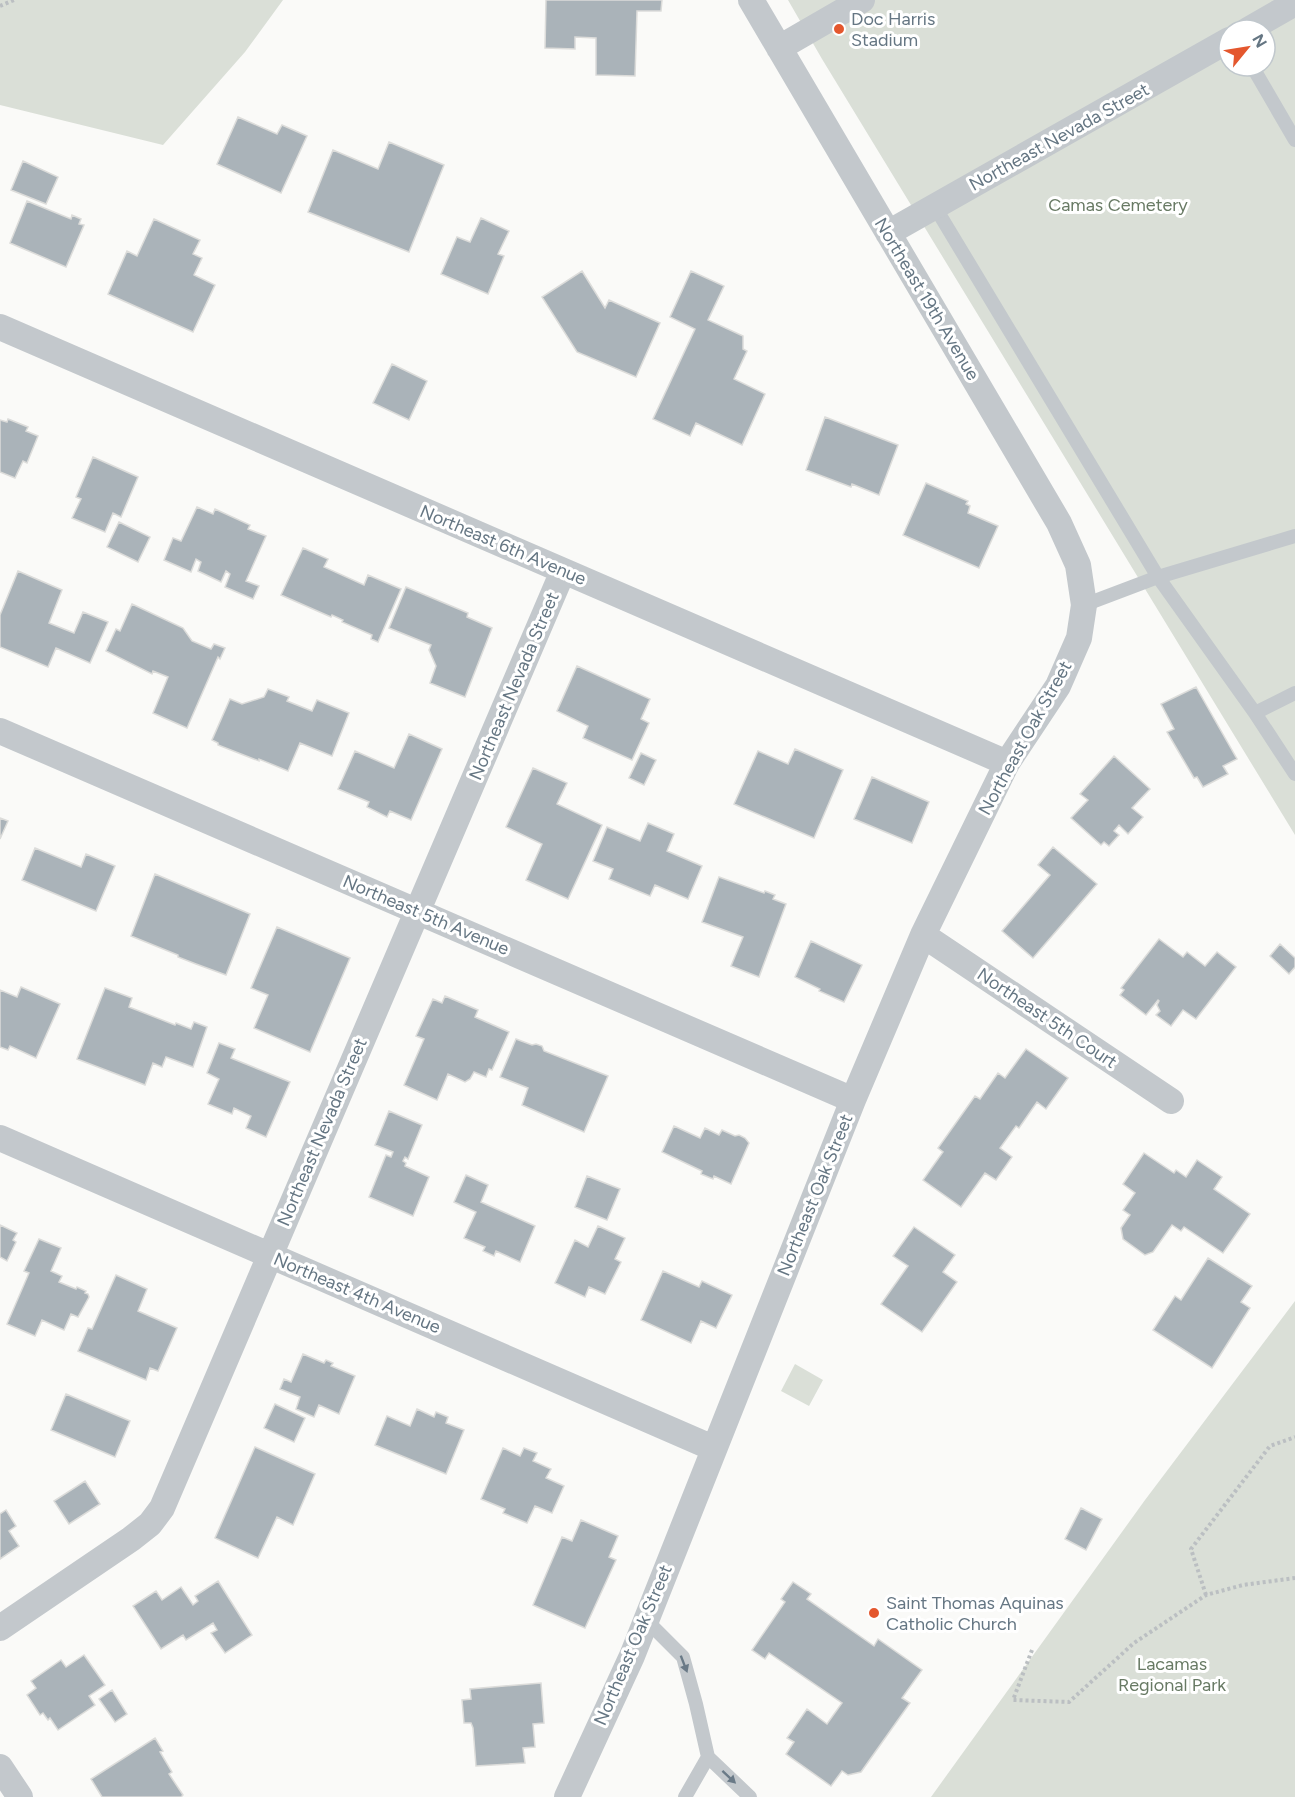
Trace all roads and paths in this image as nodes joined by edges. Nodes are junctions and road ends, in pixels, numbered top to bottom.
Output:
1 (14, 0) edge
2 (751, 0) edge
3 (862, 0) edge
4 (1295, 3) edge
5 (0, 6) edge
6 (1269, 18) edge
7 (1217, 47) edge
8 (779, 48) junction
9 (1259, 78) edge
10 (1295, 140) edge
11 (935, 207) junction
12 (888, 233) junction
13 (0, 327) edge
14 (1295, 536) edge
15 (563, 571) junction
16 (1158, 578) junction
17 (1084, 605) junction
18 (1295, 693) edge
19 (1255, 713) junction
20 (0, 731) edge
21 (1007, 763) junction
22 (1295, 774) edge
23 (417, 911) junction
24 (923, 935) junction
25 (853, 1100) junction
26 (1171, 1101) dead end
27 (0, 1138) edge
28 (270, 1255) junction
29 (1295, 1437) edge
30 (713, 1448) junction
31 (1295, 1578) edge
32 (1206, 1595) junction
33 (646, 1620) junction
34 (0, 1628) edge
35 (1032, 1650) dead end
36 (708, 1757) junction
37 (0, 1767) edge
38 (20, 1797) edge
39 (567, 1797) edge
40 (685, 1797) edge
41 (750, 1797) edge

1 - 5 path
2 - 8 street, Northeast 19th Avenue
3 - 8 street
4 - 6 street
7 - 11 street, Northeast Nevada Street
8 - 12 street, Northeast 19th Avenue
9 - 10 lane
11 - 12 street, Northeast Nevada Street
11 - 16 lane
12 - 17 street, Northeast 19th Avenue
13 - 15 street, Northeast 6th Avenue
14 - 16 lane
15 - 21 street, Northeast 6th Avenue
15 - 23 street, Northeast Nevada Street
16 - 17 lane
16 - 19 lane
17 - 21 street, Northeast Oak Street
18 - 19 lane
19 - 22 lane
20 - 23 street, Northeast 5th Avenue
21 - 24 street, Northeast Oak Street
23 - 25 street, Northeast 5th Avenue
23 - 28 street, Northeast Nevada Street
24 - 25 street, Northeast Oak Street
24 - 26 street, Northeast 5th Court
25 - 30 street, Northeast Oak Street
27 - 28 street, Northeast 4th Avenue
28 - 30 street, Northeast 4th Avenue
28 - 34 street, Northeast Nevada Street
29 - 32 path
30 - 33 street, Northeast Oak Street
31 - 32 path
32 - 35 path
33 -> 36 lane
33 - 39 street, Northeast Oak Street
36 - 40 lane
36 -> 41 lane
37 - 38 street

